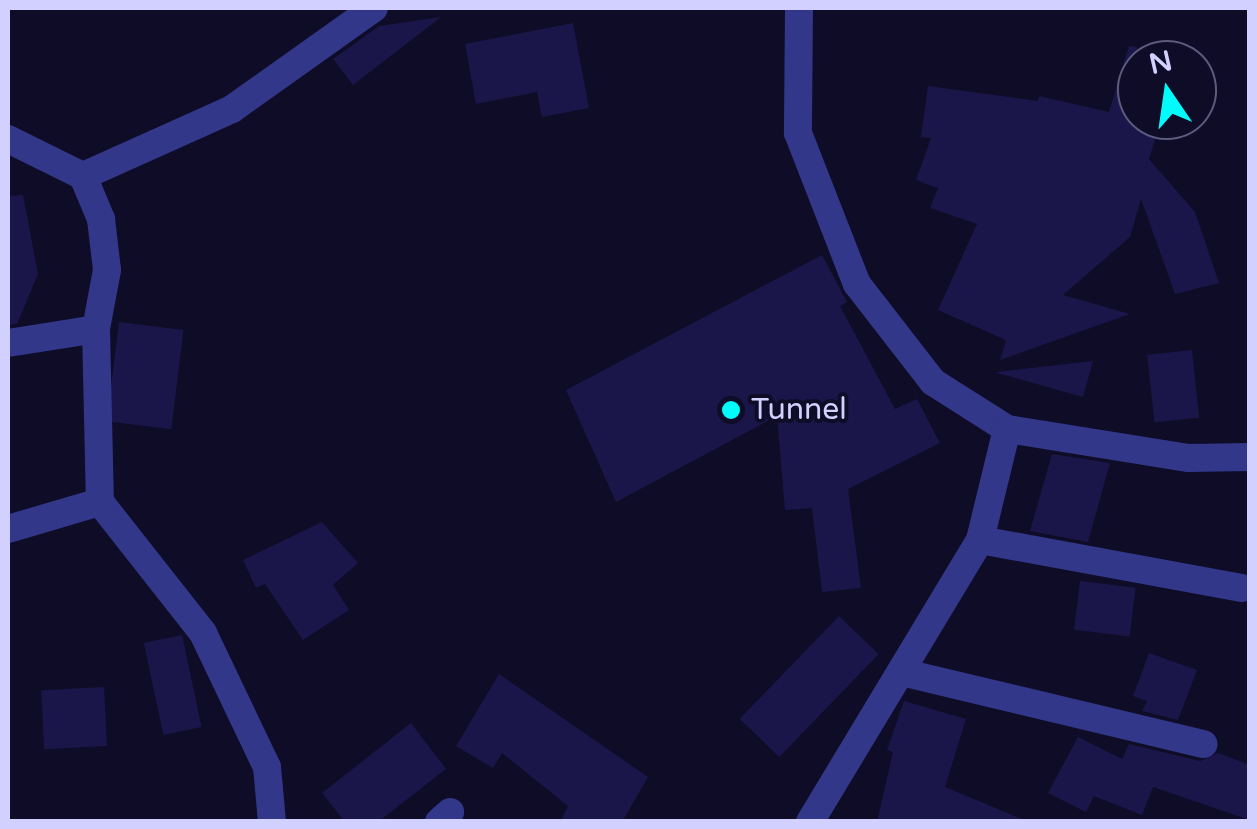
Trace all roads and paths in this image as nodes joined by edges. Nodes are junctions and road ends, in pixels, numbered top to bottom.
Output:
1 (374, 8) edge
2 (799, 8) edge
3 (8, 139) edge
4 (83, 176) junction
5 (96, 329) junction
6 (8, 344) edge
7 (1006, 428) junction
8 (1250, 457) edge
9 (100, 502) junction
10 (8, 529) edge
11 (980, 540) junction
12 (1242, 588) dead end
13 (900, 672) junction
14 (1204, 744) dead end
15 (272, 822) edge
16 (810, 822) edge

1 - 4 street
2 - 7 street
3 - 4 street
4 - 5 street
5 - 6 street
5 - 9 street
7 - 8 street
7 - 11 street
9 - 10 street
9 - 15 street
11 - 12 street
11 - 13 street
13 - 14 street
13 - 16 street

